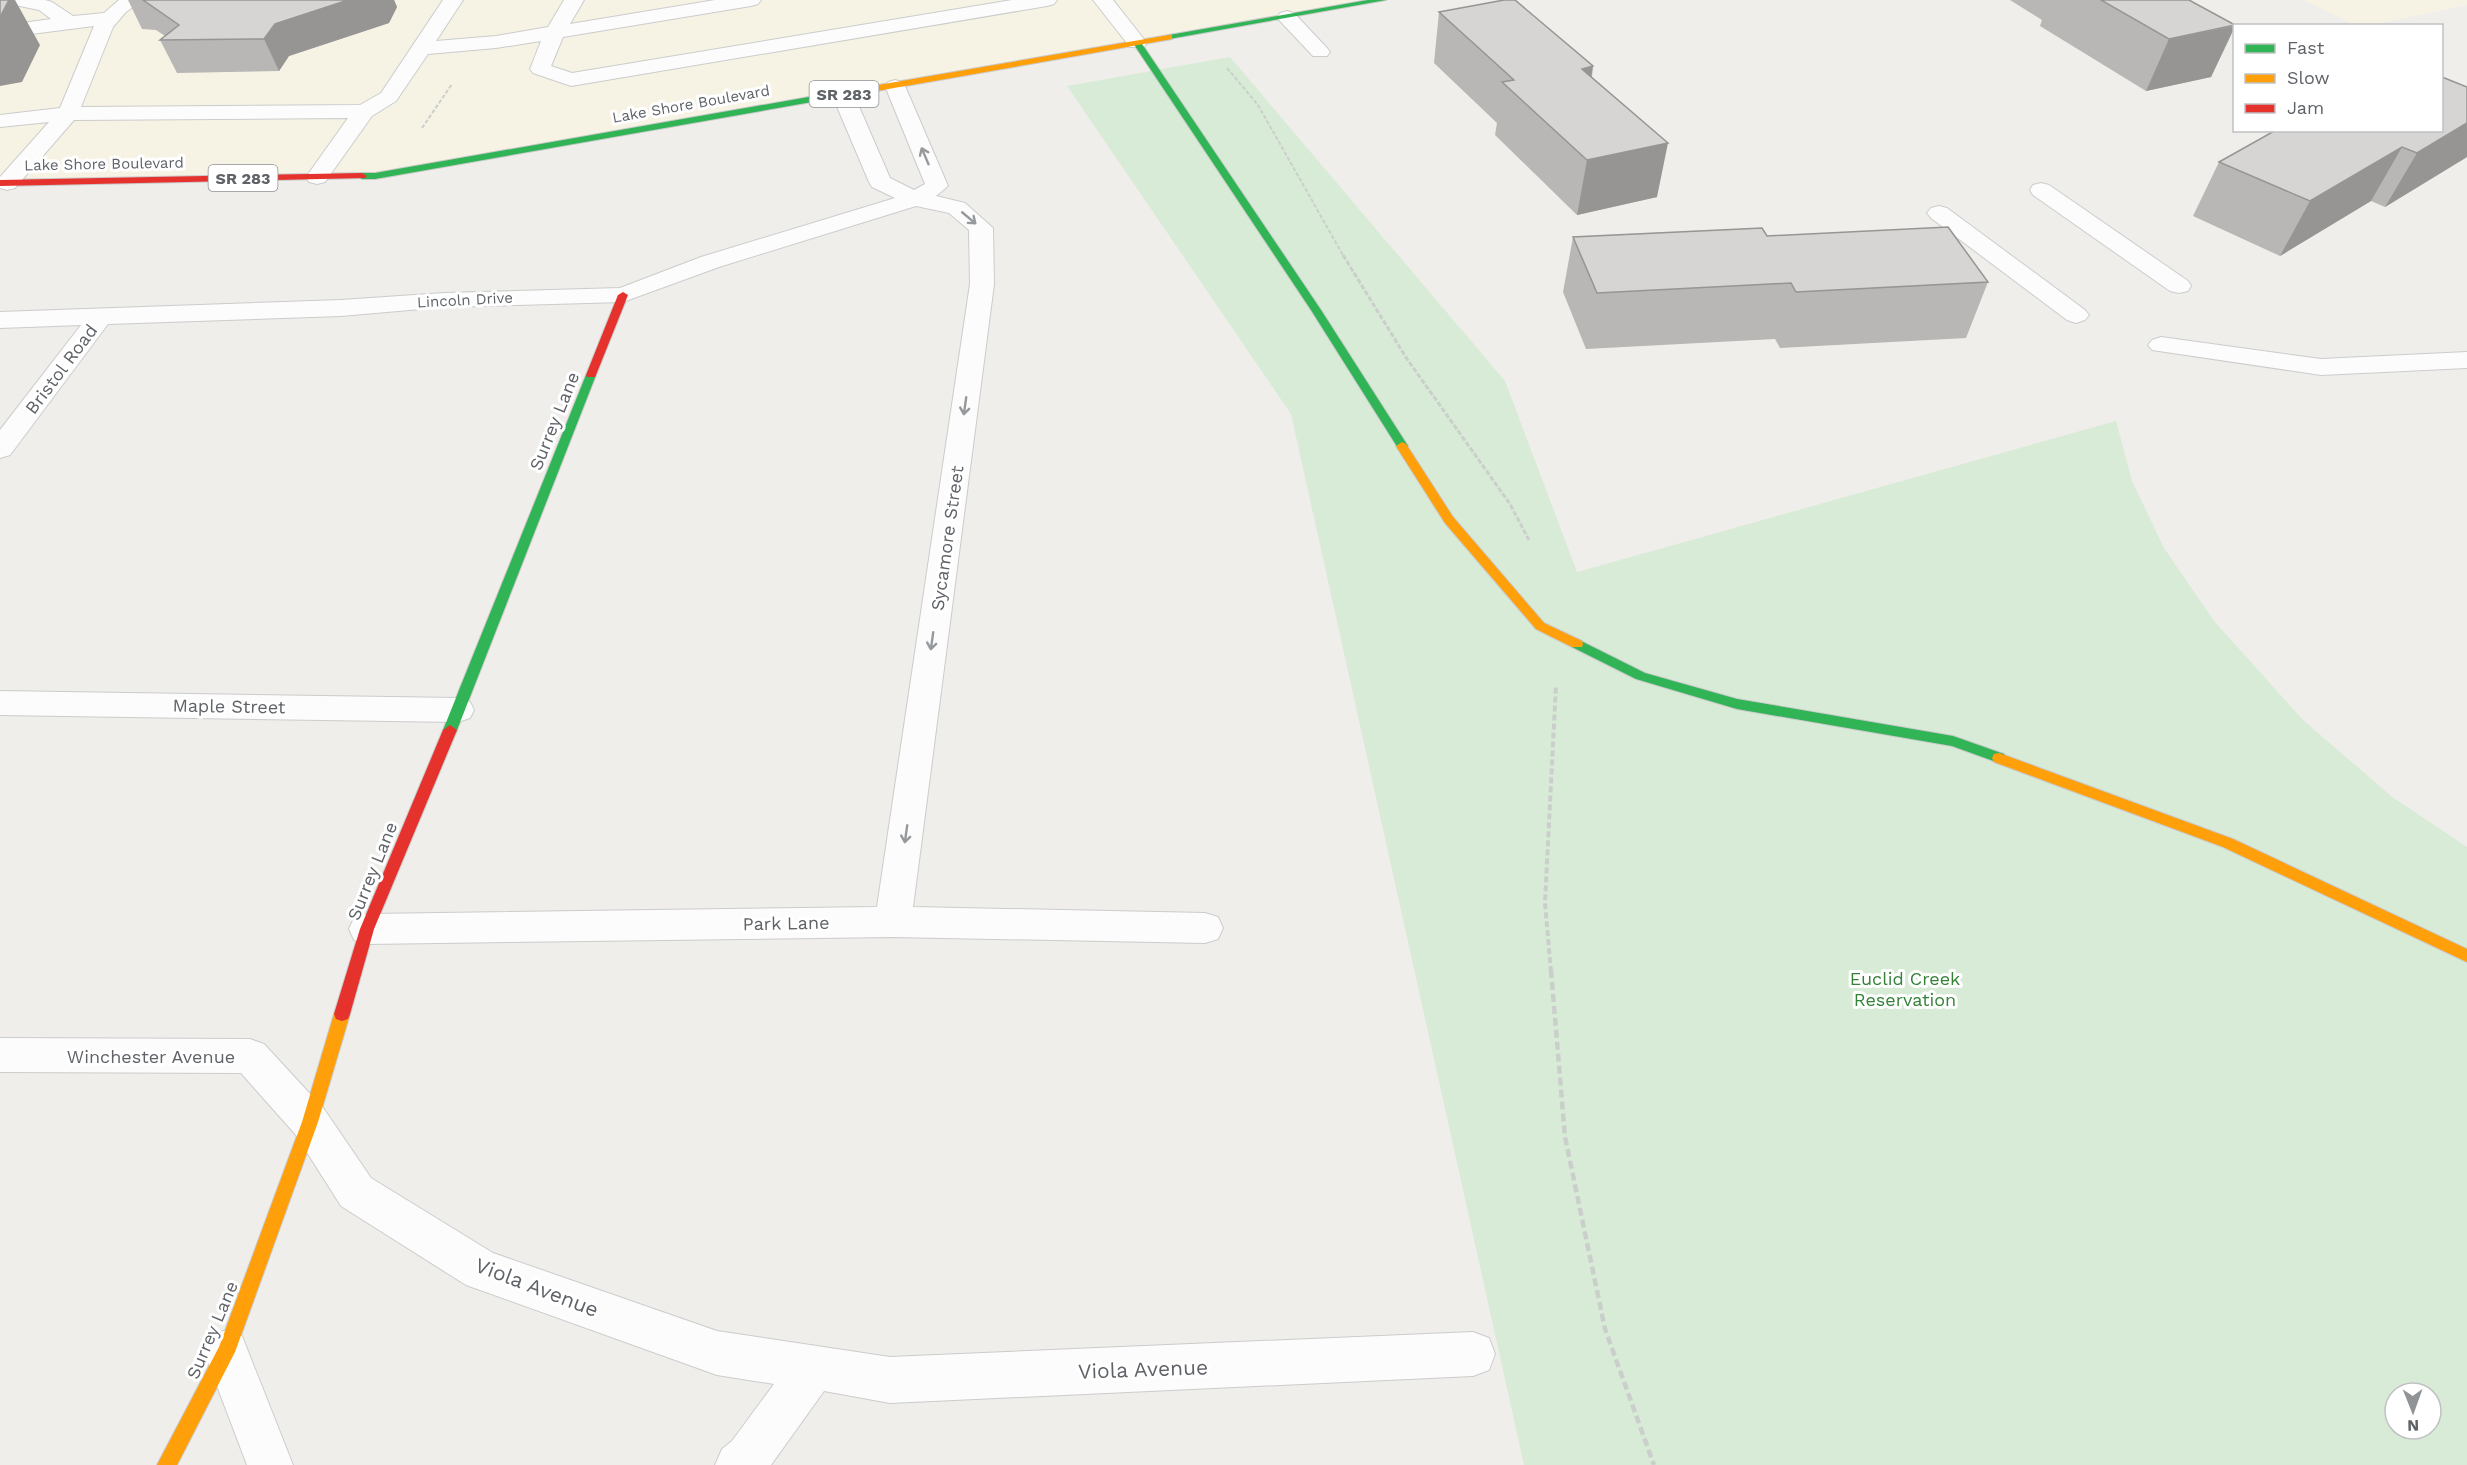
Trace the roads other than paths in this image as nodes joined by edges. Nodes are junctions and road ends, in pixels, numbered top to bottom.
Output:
1 (17, 0) edge
2 (133, 0) edge
3 (453, 0) edge
4 (574, 0) edge
5 (751, 0) edge
6 (1047, 0) edge
7 (1103, 0) edge
8 (1382, 0) edge
9 (1287, 17) junction
10 (109, 19) junction
11 (69, 22) junction
12 (0, 32) edge
13 (555, 32) junction
14 (1137, 43) junction
15 (421, 48) junction
16 (1320, 52) dead end
17 (895, 86) junction
18 (843, 95) junction
19 (364, 111) junction
20 (68, 114) junction
21 (0, 121) edge
22 (317, 177) junction
23 (4, 183) edge
24 (2041, 190) dead end
25 (915, 199) junction
26 (1939, 213) dead end
27 (2179, 286) dead end
28 (623, 295) junction
29 (2076, 315) dead end
30 (99, 318) junction
31 (0, 320) edge
32 (2161, 345) dead end
33 (2467, 360) edge
34 (2420, 362) junction
35 (2467, 380) edge
36 (0, 449) edge
37 (0, 703) edge
38 (458, 710) junction
39 (894, 922) junction
40 (1205, 928) dead end
41 (366, 929) junction
42 (2467, 956) edge
43 (0, 1055) edge
44 (310, 1122) junction
45 (226, 1352) junction
46 (1473, 1354) dead end
47 (814, 1367) junction
48 (167, 1465) edge
49 (270, 1465) edge
50 (738, 1465) edge

1 - 11 street
2 - 10 street
3 - 15 street
4 - 13 street
5 - 13 street
6 - 13 street
7 - 14 street
8 - 9 street, Lake Shore Boulevard / SR 283
9 - 14 street, Lake Shore Boulevard / SR 283
9 - 16 street
10 - 11 street
10 - 20 street
11 - 12 street
13 - 15 street
14 - 17 street, Lake Shore Boulevard / SR 283
14 - 42 street
15 - 19 street
17 - 18 street, Lake Shore Boulevard / SR 283
25 -> 17 street
18 - 22 street, Lake Shore Boulevard / SR 283
18 - 25 street, Sycamore Street
19 - 20 street
19 - 22 street
20 - 21 street
20 - 23 street
22 - 23 street, Lake Shore Boulevard / SR 283
24 - 27 street
25 - 28 street, Lincoln Drive
25 -> 39 street, Sycamore Street
26 - 29 street
28 - 30 street, Lincoln Drive
28 - 38 street, Surrey Lane
30 - 31 street, Lincoln Drive
30 - 36 street, Bristol Road
32 - 34 street
33 - 34 street
34 - 35 street
37 - 38 street, Maple Street
38 - 41 street, Surrey Lane
39 - 40 street, Park Lane
39 - 41 street, Park Lane
41 - 44 street, Surrey Lane
43 - 44 street, Winchester Avenue
44 - 45 street, Surrey Lane
44 - 47 street, Viola Avenue
45 - 48 street, Surrey Lane
45 - 49 street
46 - 47 street, Viola Avenue
47 - 50 street

